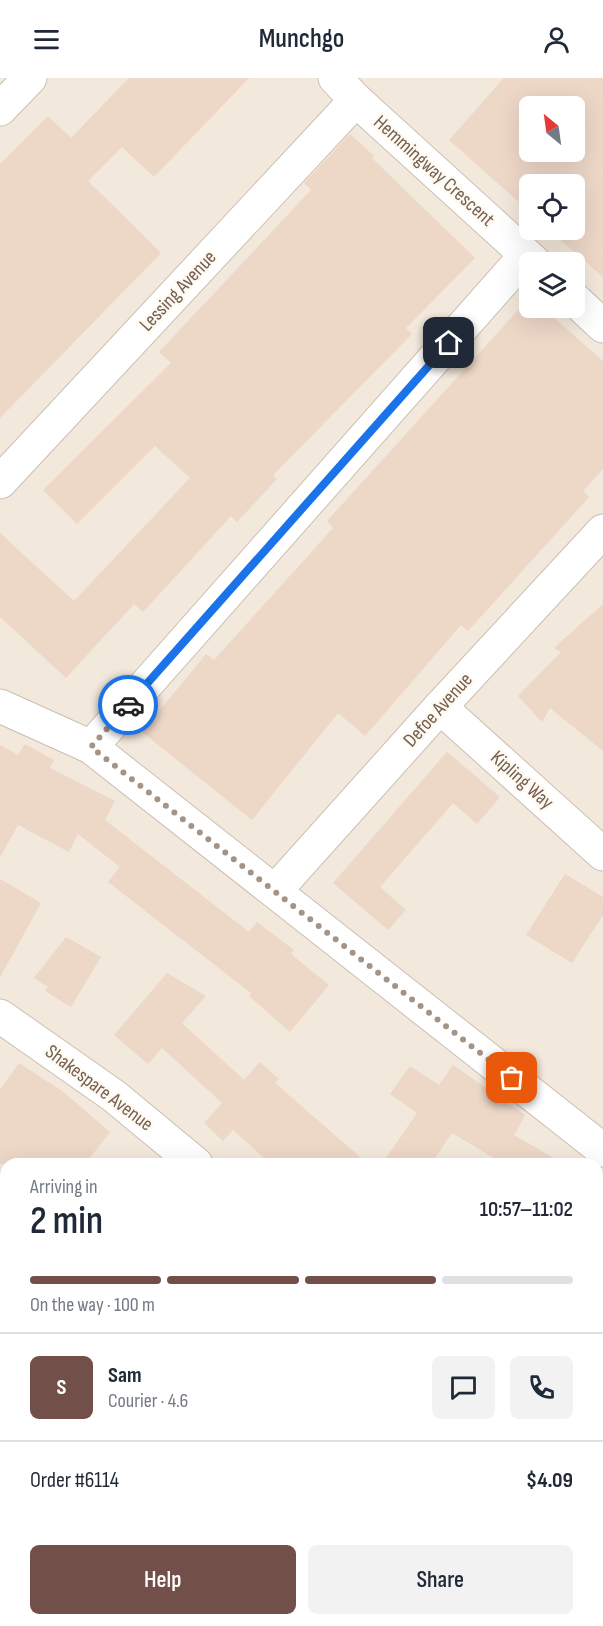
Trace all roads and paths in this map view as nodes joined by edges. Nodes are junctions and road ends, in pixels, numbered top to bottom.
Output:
1 (30, 78) edge
2 (345, 89) edge
3 (0, 109) edge
4 (522, 252) edge
5 (519, 271) edge
6 (585, 309) edge
7 (603, 326) edge
8 (0, 482) edge
9 (603, 531) edge
10 (0, 706) edge
11 (440, 707) junction
12 (91, 747) junction
13 (603, 854) edge
14 (275, 891) junction
15 (2, 1021) edge
16 (603, 1150) edge
17 (189, 1158) edge

1 - 3 street
2 - 4 street, Hemmingway Crescent
2 - 8 street, Lessing Avenue
5 - 12 street
6 - 7 street
9 - 11 street, Defoe Avenue
10 - 12 street
11 - 13 street, Kipling Way
11 - 14 street, Defoe Avenue
12 - 14 street
14 - 16 street
15 - 17 street, Shakespare Avenue

